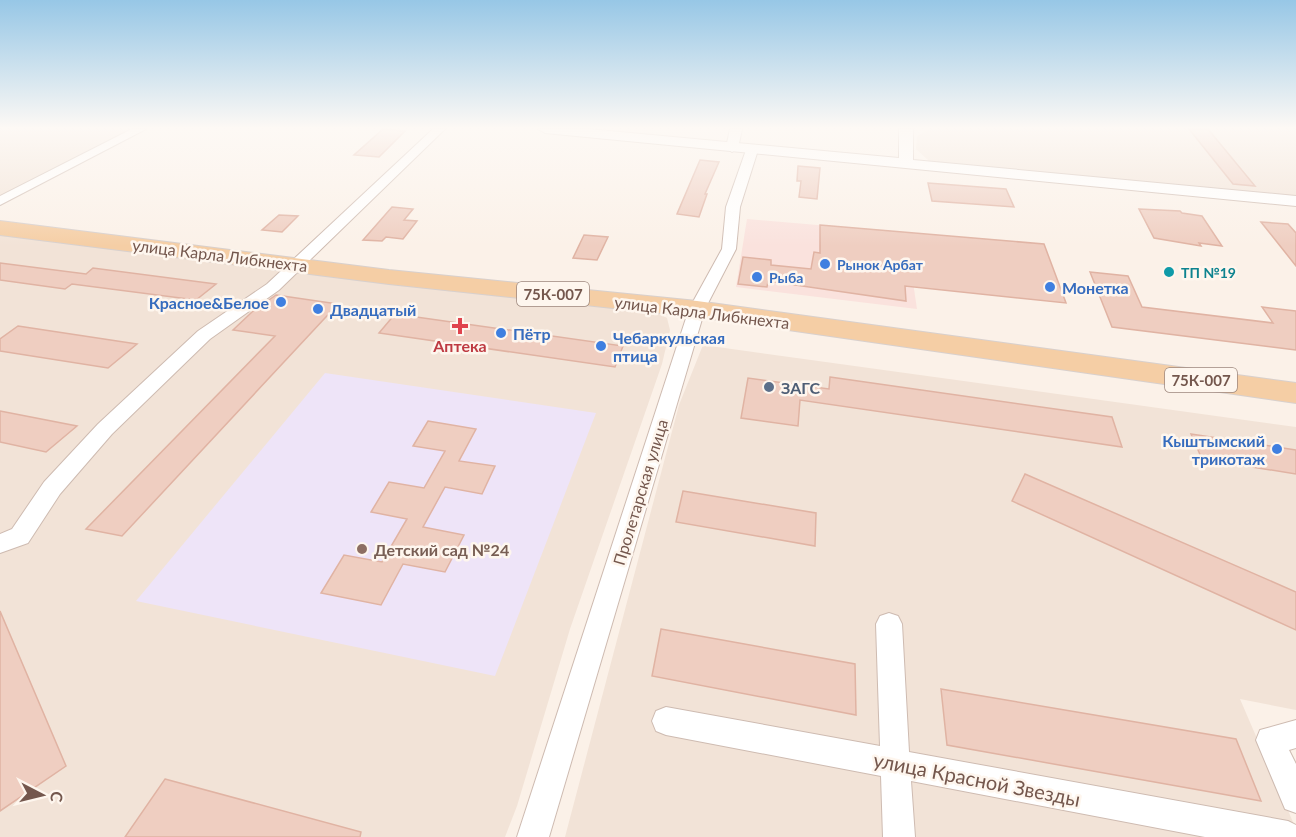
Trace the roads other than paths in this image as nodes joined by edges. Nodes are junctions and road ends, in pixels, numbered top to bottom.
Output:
1 (64, 168) edge
2 (398, 168) edge
3 (739, 168) edge
4 (958, 168) edge
5 (0, 201) edge
6 (1296, 201) edge
7 (0, 228) edge
8 (297, 265) junction
9 (697, 309) junction
10 (1296, 393) edge
11 (10, 540) edge
12 (889, 624) dead end
13 (666, 721) dead end
14 (1296, 734) edge
15 (896, 764) junction
16 (1296, 798) edge
17 (533, 837) edge
18 (899, 837) edge
19 (1288, 837) edge

1 - 5 street
2 - 8 street
3 - 9 street, Пролетарская улица
4 - 6 street
7 - 8 main road, улица Карла Либкнехта / 75К-007
8 - 9 main road, улица Карла Либкнехта / 75К-007
8 - 11 street
9 - 10 main road, улица Карла Либкнехта / 75К-007
9 - 17 street, Пролетарская улица
12 - 15 street
13 - 15 street, улица Красной Звезды
14 - 16 street
15 - 18 street
15 - 19 street, улица Красной Звезды

